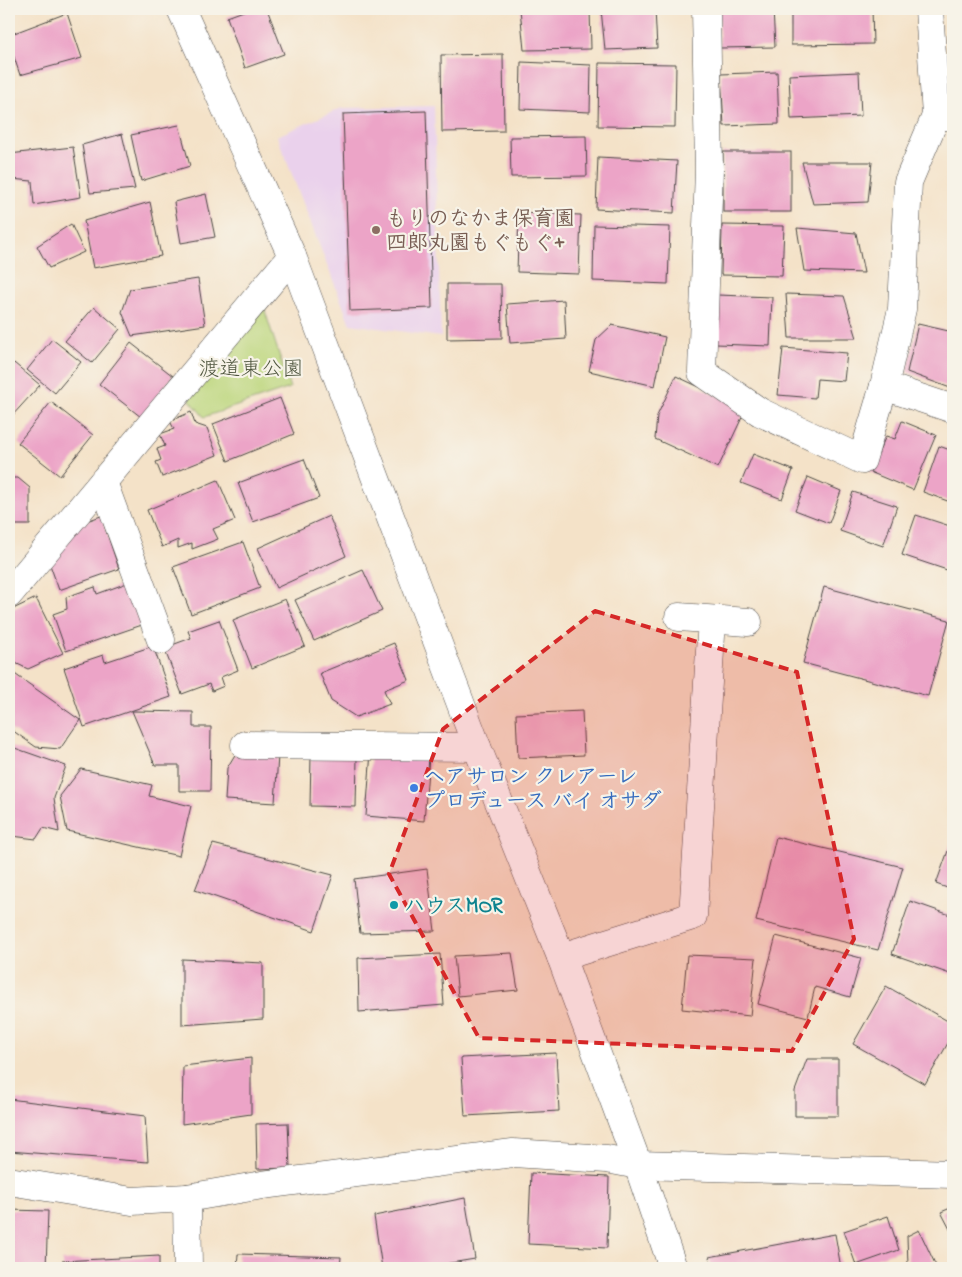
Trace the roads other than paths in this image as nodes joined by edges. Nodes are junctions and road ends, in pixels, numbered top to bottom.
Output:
1 (181, 9) edge
2 (706, 9) edge
3 (929, 9) edge
4 (944, 116) edge
5 (292, 256) junction
6 (884, 386) junction
7 (953, 409) edge
8 (103, 482) junction
9 (9, 594) edge
10 (679, 617) dead end
11 (712, 620) junction
12 (748, 622) dead end
13 (161, 640) dead end
14 (245, 745) dead end
15 (477, 747) junction
16 (561, 957) junction
17 (638, 1165) junction
18 (953, 1174) edge
19 (9, 1181) edge
20 (187, 1198) junction
21 (188, 1268) edge
22 (673, 1268) edge

1 - 5 street
2 - 6 street
3 - 4 street
4 - 6 street
5 - 8 street
5 - 15 street
6 - 7 street
8 - 9 street
8 - 13 street
10 - 11 street
11 - 12 street
11 - 16 street
14 - 15 street
15 - 16 street
16 - 17 street
17 - 18 street
17 - 20 street
17 - 22 street
19 - 20 street
20 - 21 street

